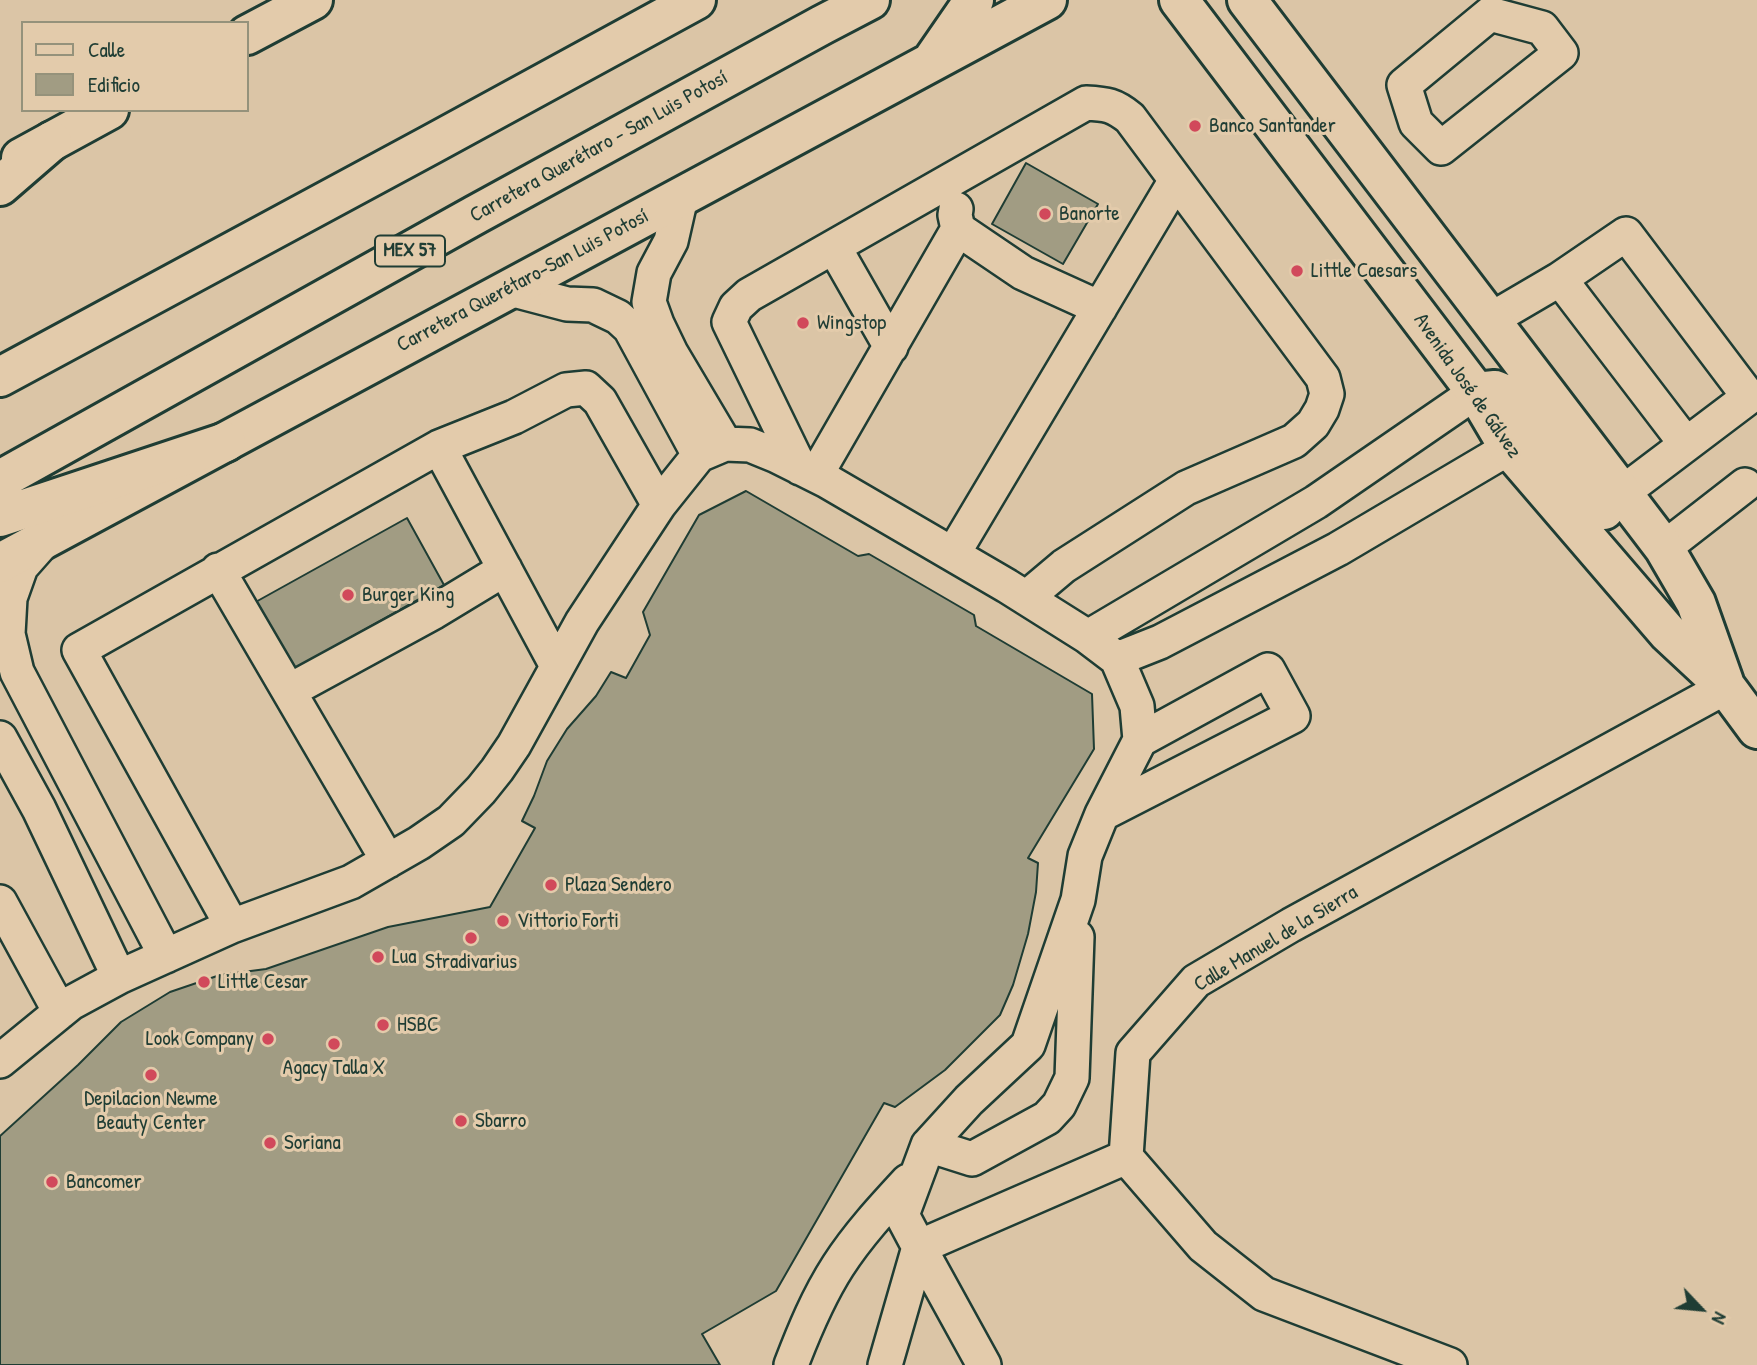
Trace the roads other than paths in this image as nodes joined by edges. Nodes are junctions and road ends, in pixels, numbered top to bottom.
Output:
1 (313, 0) edge
2 (696, 0) edge
3 (870, 0) edge
4 (974, 0) edge
5 (1046, 0) edge
6 (1179, 0) edge
7 (1247, 0) edge
8 (1485, 7) edge
9 (259, 22) edge
10 (931, 63) junction
11 (104, 112) edge
12 (52, 141) junction
13 (0, 169) edge
14 (967, 171) junction
15 (1176, 180) junction
16 (0, 186) edge
17 (681, 197) junction
18 (958, 229) junction
19 (834, 247) junction
20 (1560, 279) junction
21 (510, 289) junction
22 (1100, 308) junction
23 (1490, 320) junction
24 (891, 347) junction
25 (0, 377) edge
26 (1476, 392) junction
27 (226, 442) junction
28 (1686, 444) junction
29 (439, 447) junction
30 (1509, 448) junction
31 (712, 450) junction
32 (808, 472) junction
33 (0, 480) edge
34 (1745, 485) dead end
35 (1622, 493) junction
36 (659, 505) junction
37 (0, 517) edge
38 (46, 539) junction
39 (1664, 548) junction
40 (953, 554) junction
41 (0, 563) edge
42 (505, 569) junction
43 (218, 570) junction
44 (1026, 598) junction
45 (1696, 603) junction
46 (1088, 637) junction
47 (1117, 659) junction
48 (557, 666) junction
49 (1726, 687) junction
50 (289, 691) junction
51 (1757, 729) edge
52 (0, 738) edge
53 (1140, 740) junction
54 (1102, 814) junction
55 (388, 861) junction
56 (1078, 900) junction
57 (0, 902) edge
58 (232, 926) junction
59 (166, 956) junction
60 (120, 977) junction
61 (61, 1012) junction
62 (0, 1061) edge
63 (924, 1157) junction
64 (1126, 1157) junction
65 (919, 1247) junction
66 (791, 1365) edge
67 (886, 1365) edge
68 (984, 1365) edge
69 (1450, 1365) edge

1 - 9 main road
2 - 25 main road
3 - 33 main road, Carretera Querétaro - San Luis Potosí / MEX 57
4 - 10 main road
5 - 10 main road, Carretera Querétaro-San Luis Potosí
6 - 26 main road, Avenida José de Gálvez
7 - 23 main road, Avenida José de Gálvez
8 - 8 street
10 - 17 main road, Carretera Querétaro-San Luis Potosí
11 - 12 main road
12 - 13 main road
12 - 16 main road
14 - 15 street
14 - 18 street
14 - 19 street
15 - 22 street
15 - 44 street
17 - 21 main road, Carretera Querétaro-San Luis Potosí
17 - 31 street
18 - 22 street
18 - 24 street
19 - 24 street
19 - 32 street
20 - 23 street
20 - 28 street
20 - 28 street
21 - 27 main road, Carretera Querétaro-San Luis Potosí
21 - 31 street
22 - 40 street
23 - 35 main road, Avenida José de Gálvez
24 - 32 street
26 - 30 main road, Avenida José de Gálvez
26 - 45 main road
26 - 46 street
27 - 37 main road
27 - 38 main road, Carretera Querétaro-San Luis Potosí
28 - 35 street
29 - 36 street
29 - 42 street
29 - 43 street
30 - 47 street
30 - 49 main road, Avenida José de Gálvez
31 - 32 street
31 - 36 street
32 - 40 street
34 - 39 street
35 - 39 main road, Avenida José de Gálvez
36 - 48 street
38 - 41 main road, Carretera Querétaro-San Luis Potosí
38 - 59 street
39 - 45 main road, Avenida José de Gálvez
40 - 44 street
42 - 48 street
42 - 50 street
43 - 50 street
43 - 58 street
44 - 46 street
45 - 49 main road, Avenida José de Gálvez
46 - 47 street
47 - 53 street
48 - 55 street
49 - 51 main road, Avenida José de Gálvez
49 - 64 street, Calle Manuel de la Sierra
50 - 55 street
52 - 60 street
53 - 54 street
53 - 54 street
54 - 56 street
55 - 58 street
56 - 63 street
56 - 63 street
57 - 61 street
58 - 59 street
59 - 60 street
60 - 61 street
61 - 62 street
63 - 65 street
63 - 66 street
64 - 65 street
64 - 69 street
65 - 67 street
65 - 68 street

